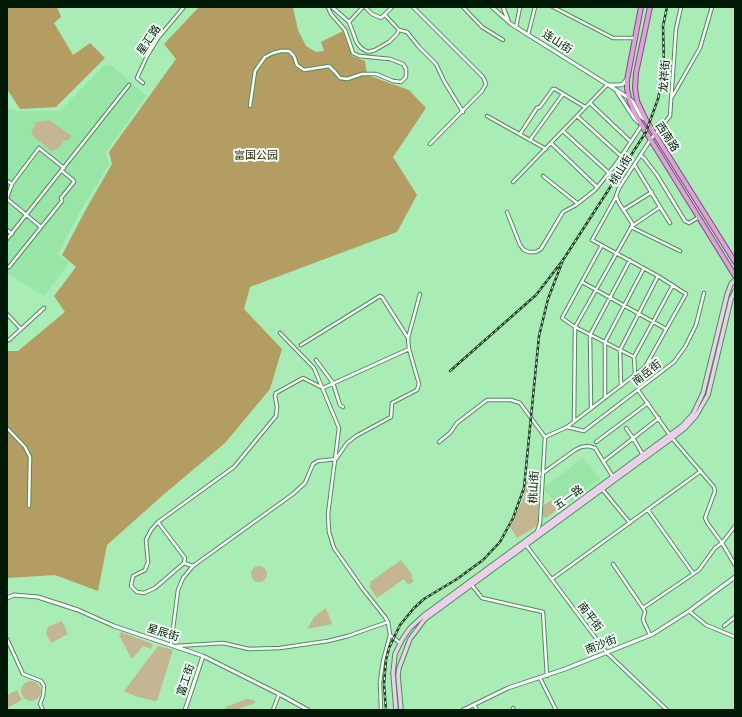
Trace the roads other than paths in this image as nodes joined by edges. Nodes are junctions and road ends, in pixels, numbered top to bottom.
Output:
1 (184, 7) edge
2 (328, 7) edge
3 (332, 7) edge
4 (364, 7) edge
5 (392, 7) edge
6 (413, 7) edge
7 (463, 7) edge
8 (492, 7) edge
9 (503, 7) edge
10 (520, 7) edge
11 (535, 7) edge
12 (553, 7) edge
13 (641, 7) edge
14 (650, 7) edge
15 (681, 7) edge
16 (712, 7) edge
17 (385, 15) junction
18 (349, 22) junction
19 (509, 22) junction
20 (516, 27) junction
21 (399, 30) junction
22 (528, 35) junction
23 (634, 38) junction
24 (503, 40) dead end
25 (627, 78) junction
26 (143, 83) dead end
27 (129, 85) dead end
28 (607, 85) junction
29 (614, 89) junction
30 (563, 94) junction
31 (628, 97) junction
32 (672, 97) junction
33 (590, 103) junction
34 (250, 106) dead end
35 (586, 107) junction
36 (462, 112) junction
37 (487, 116) dead end
38 (577, 116) junction
39 (646, 120) junction
40 (642, 125) junction
41 (563, 131) junction
42 (520, 134) junction
43 (654, 134) junction
44 (651, 139) junction
45 (530, 140) junction
46 (630, 141) junction
47 (551, 143) junction
48 (430, 144) dead end
49 (546, 148) junction
50 (640, 155) junction
51 (621, 156) junction
52 (634, 164) junction
53 (63, 169) junction
54 (609, 173) junction
55 (543, 176) dead end
56 (7, 181) edge
57 (513, 182) dead end
58 (12, 184) junction
59 (597, 187) junction
60 (652, 192) junction
61 (616, 196) junction
62 (7, 199) edge
63 (578, 203) junction
64 (660, 207) junction
65 (623, 210) junction
66 (507, 212) dead end
67 (27, 215) junction
68 (699, 217) junction
69 (670, 223) dead end
70 (631, 226) junction
71 (41, 227) junction
72 (7, 230) edge
73 (12, 234) junction
74 (7, 239) edge
75 (602, 245) junction
76 (680, 251) dead end
77 (616, 252) junction
78 (630, 260) junction
79 (735, 262) edge
80 (9, 267) dead end
81 (644, 268) junction
82 (658, 276) junction
83 (735, 276) edge
84 (735, 280) edge
85 (582, 282) junction
86 (673, 285) junction
87 (596, 289) junction
88 (735, 291) edge
89 (704, 293) dead end
90 (420, 294) dead end
91 (610, 298) junction
92 (624, 306) junction
93 (44, 308) dead end
94 (7, 314) edge
95 (639, 314) junction
96 (653, 322) junction
97 (575, 327) junction
98 (21, 329) junction
99 (666, 329) junction
100 (280, 333) dead end
101 (590, 335) junction
102 (408, 338) junction
103 (9, 340) dead end
104 (605, 342) junction
105 (301, 345) dead end
106 (409, 349) junction
107 (620, 350) junction
108 (634, 357) junction
109 (316, 360) dead end
110 (635, 375) junction
111 (333, 383) junction
112 (621, 386) junction
113 (323, 388) junction
114 (638, 390) junction
115 (605, 398) junction
116 (648, 403) junction
117 (344, 407) dead end
118 (591, 408) junction
119 (659, 418) junction
120 (574, 421) junction
121 (566, 427) junction
122 (7, 428) edge
123 (626, 428) dead end
124 (671, 436) junction
125 (545, 437) junction
126 (633, 438) junction
127 (439, 442) dead end
128 (596, 442) dead end
129 (643, 455) junction
130 (336, 459) junction
131 (604, 461) junction
132 (701, 471) junction
133 (543, 473) junction
134 (613, 477) junction
135 (602, 489) junction
136 (29, 506) dead end
137 (648, 510) junction
138 (158, 522) junction
139 (630, 523) junction
140 (735, 526) edge
141 (533, 536) junction
142 (722, 543) junction
143 (525, 544) junction
144 (184, 563) junction
145 (613, 564) dead end
146 (735, 565) edge
147 (193, 566) junction
148 (693, 573) junction
149 (735, 577) edge
150 (552, 579) junction
151 (470, 584) junction
152 (7, 598) edge
153 (643, 608) junction
154 (689, 611) junction
155 (735, 617) edge
156 (388, 622) junction
157 (724, 626) dead end
158 (390, 635) junction
159 (650, 635) junction
160 (735, 637) edge
161 (7, 640) edge
162 (400, 643) junction
163 (171, 644) junction
164 (176, 646) junction
165 (607, 653) junction
166 (203, 656) junction
167 (547, 676) junction
168 (540, 678) junction
169 (279, 694) junction
170 (474, 705) junction
171 (43, 710) edge
172 (185, 710) edge
173 (273, 710) edge
174 (308, 710) edge
175 (381, 710) edge
176 (396, 710) edge
177 (401, 710) edge
178 (463, 710) edge
179 (477, 710) edge
180 (556, 710) edge
181 (667, 710) edge

1 - 26 street, 星汇路
2 - 34 street
3 - 18 street
4 - 17 street
4 - 18 street
5 - 17 street
6 - 36 street
7 - 24 street
8 - 19 street, 连山街
9 - 19 street
10 - 20 street
11 - 22 street
12 - 23 street
13 - 23 main road
14 - 39 main road, 西南路
15 - 32 street, 龙祥街
16 - 32 street
17 - 21 street
18 - 21 street
19 - 20 street, 连山街
20 - 22 street, 连山街
21 - 36 street
22 - 28 street, 连山街
23 - 25 main road
25 - 28 street
25 - 31 main road
27 - 53 street
28 - 29 street, 连山街
28 - 33 street
29 - 31 street, 连山街
29 - 40 street
30 - 35 street
30 - 42 street
30 - 45 street
31 - 39 street
31 - 40 main road, 西南路
32 - 43 street, 龙祥街
33 - 35 street
33 - 46 street
35 - 38 street
36 - 48 street
37 - 42 street
38 - 41 street
38 - 51 street
39 - 43 main road, 西南路
40 - 44 main road, 西南路
40 - 46 street
41 - 47 street
41 - 54 street
42 - 45 street
43 - 44 street, 龙祥街
43 - 79 main road, 西南路
44 - 50 street, 桃山街
44 - 68 main road, 西南路
45 - 49 street
46 - 51 street
47 - 49 street
47 - 59 street
49 - 57 street
50 - 52 street, 桃山街
50 - 68 street
51 - 54 street
52 - 60 street
52 - 61 street, 桃山街
53 - 58 street
53 - 67 street
53 - 71 street
54 - 59 street
55 - 63 street
56 - 58 street
58 - 62 street
59 - 63 street
60 - 64 street
60 - 65 street
61 - 65 street, 桃山街
61 - 75 street
62 - 67 street
63 - 66 street
64 - 69 street
64 - 70 street
65 - 70 street, 桃山街
67 - 71 street
67 - 73 street
68 - 83 main road, 西南路
70 - 76 street
70 - 77 street
71 - 80 street
72 - 73 street
73 - 74 street
75 - 77 street
75 - 85 street
77 - 78 street
77 - 87 street
78 - 81 street
78 - 91 street
81 - 82 street
81 - 92 street
82 - 86 street
82 - 95 street
84 - 124 main road, 五一路
85 - 87 street
85 - 97 street
86 - 96 street
86 - 99 street
87 - 91 street
87 - 97 street
88 - 124 main road, 五一路
89 - 114 street, 南岳街
90 - 102 street
91 - 92 street
91 - 101 street
92 - 95 street
92 - 104 street
93 - 98 street
94 - 98 street
95 - 96 street
95 - 107 street
96 - 99 street
96 - 108 street
97 - 101 street
97 - 120 street
98 - 103 street
99 - 110 street
100 - 113 street
101 - 104 street
101 - 118 street
102 - 105 street
102 - 106 street
104 - 107 street
104 - 115 street
106 - 111 street
106 - 130 street
107 - 108 street
107 - 112 street
108 - 110 street
109 - 111 street
110 - 112 street
111 - 113 street
111 - 117 street
112 - 115 street
113 - 130 street
113 - 138 street
114 - 116 street
114 - 121 street, 南岳街
115 - 118 street
116 - 119 street
116 - 128 street
118 - 120 street
119 - 124 street
119 - 126 street
120 - 121 street
121 - 125 street
122 - 136 street
123 - 126 street
124 - 129 main road, 五一路
124 - 132 street
124 - 135 main road, 五一路
125 - 127 street
125 - 133 street, 桃山街
126 - 129 street
126 - 131 street
129 - 134 main road, 五一路
130 - 147 street
130 - 156 street
131 - 133 street
131 - 134 street
132 - 137 street
132 - 142 street
133 - 141 street, 桃山街
134 - 141 main road, 五一路
135 - 139 street
135 - 143 main road, 五一路
137 - 139 street
137 - 148 street
138 - 144 street
138 - 144 street
139 - 150 street
140 - 142 street
141 - 143 main road, 五一路
142 - 146 street
142 - 148 street
143 - 150 street, 南平街
143 - 151 main road, 五一路
144 - 147 street
145 - 153 street
147 - 163 street
148 - 153 street
149 - 154 street, 南沙街
150 - 165 street, 南平街
151 - 162 main road, 五一路
151 - 167 street
151 - 177 main road, 五一路
152 - 163 street, 星辰街
153 - 159 street
154 - 159 street, 南沙街
154 - 160 street
155 - 157 street
156 - 158 street
156 - 164 street
158 - 162 street
158 - 175 street
159 - 165 street, 南沙街
161 - 171 street
162 - 176 main road, 五一路
163 - 164 street, 星辰街
164 - 166 street, 星辰街
165 - 167 street, 南沙街
165 - 181 street, 南平街
166 - 169 street, 星辰街
166 - 172 street, 富工街
167 - 168 street, 南沙街
168 - 170 street, 南沙街
168 - 180 street
169 - 173 street
169 - 174 street, 星辰街
170 - 178 street, 南沙街
170 - 179 street

